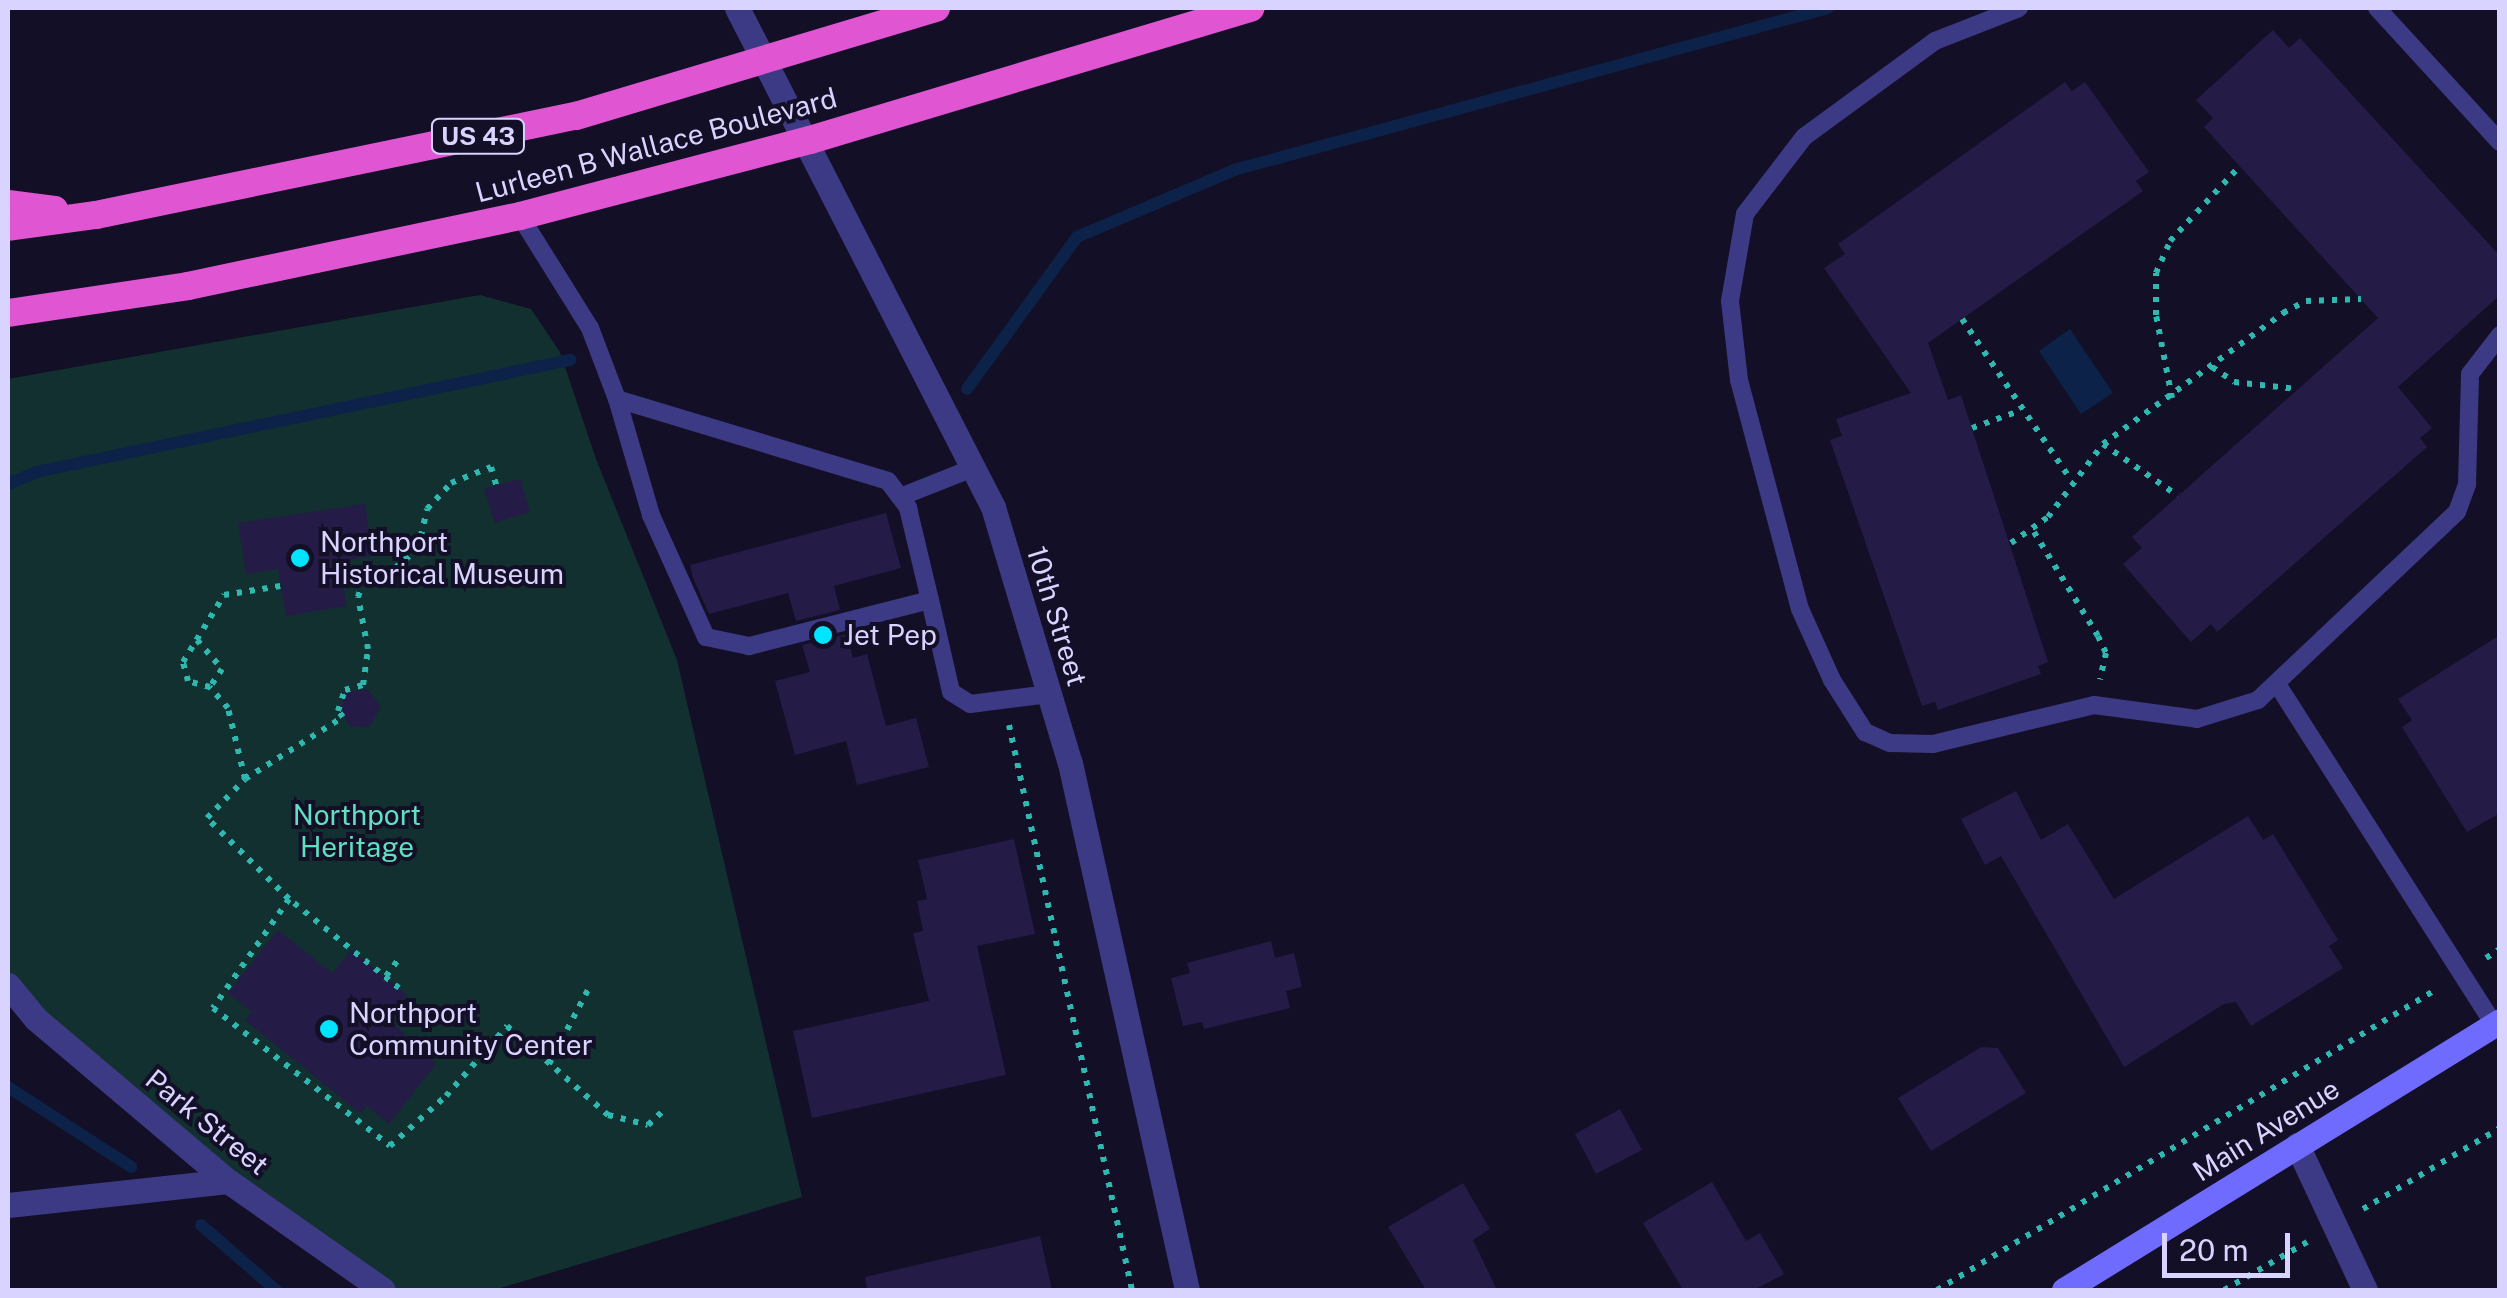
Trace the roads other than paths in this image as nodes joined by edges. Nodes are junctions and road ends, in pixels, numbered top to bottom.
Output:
1 (737, 8) edge
2 (936, 8) edge
3 (1251, 8) edge
4 (2019, 8) edge
5 (2377, 8) edge
6 (767, 60) junction
7 (810, 140) junction
8 (2500, 142) edge
9 (8, 204) edge
10 (96, 215) junction
11 (520, 216) junction
12 (8, 227) edge
13 (8, 313) edge
14 (2500, 335) edge
15 (616, 398) junction
16 (973, 468) junction
17 (900, 498) junction
18 (930, 600) junction
19 (2279, 686) junction
20 (1049, 694) junction
21 (8, 985) edge
22 (2497, 1022) edge
23 (2297, 1145) junction
24 (228, 1182) junction
25 (8, 1205) edge
26 (2092, 1283) edge
27 (383, 1290) edge
28 (1187, 1290) edge
29 (2064, 1290) edge
30 (2365, 1290) edge

1 - 6 street, 10th Street
2 - 6 highway, Lurleen B Wallace Boulevard / US 43
3 - 7 highway, Lurleen B Wallace Boulevard
4 - 19 lane
5 - 8 lane
6 - 7 street, 10th Street
6 - 10 highway, Lurleen B Wallace Boulevard / US 43
7 - 11 highway, Lurleen B Wallace Boulevard
7 - 16 street, 10th Street
9 - 10 highway
10 - 12 highway, Lurleen B Wallace Boulevard / US 43
11 - 13 highway, Lurleen B Wallace Boulevard
11 - 15 lane
14 - 19 lane
15 - 17 lane
15 - 18 lane
16 - 17 lane
16 - 20 street, 10th Street
17 - 18 lane
18 - 20 lane
19 - 22 lane
20 - 28 street, 10th Street
21 - 24 street, Park Street
22 - 23 main road, Main Avenue
23 - 26 main road, Main Avenue
23 - 30 street
24 - 25 street
24 - 27 street, Park Street
26 - 29 main road, Main Avenue

